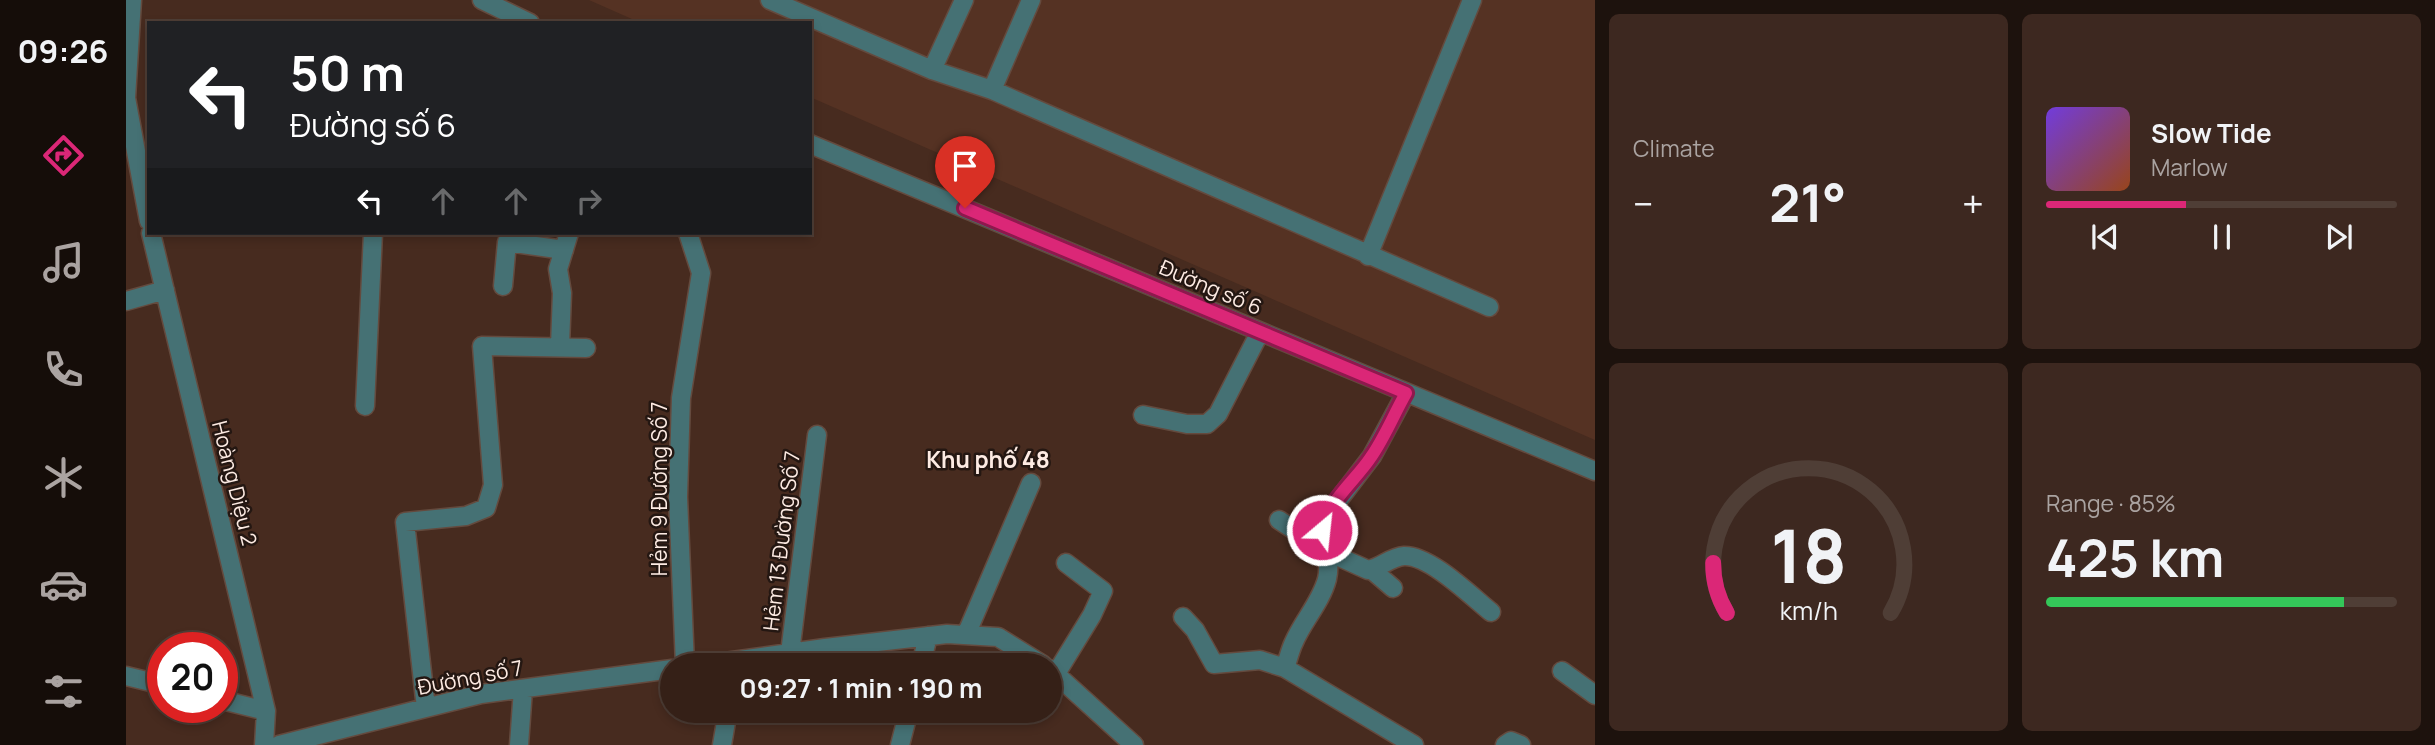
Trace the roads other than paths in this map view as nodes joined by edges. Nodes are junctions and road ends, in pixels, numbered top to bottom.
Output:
1 (132, 0) edge
2 (482, 0) edge
3 (770, 0) edge
4 (964, 0) edge
5 (1031, 0) edge
6 (1472, 0) edge
7 (526, 21) edge
8 (932, 70) junction
9 (992, 90) junction
10 (126, 98) edge
11 (812, 145) edge
12 (144, 172) edge
13 (147, 201) edge
14 (151, 235) edge
15 (373, 235) edge
16 (689, 235) edge
17 (566, 241) edge
18 (1368, 256) junction
19 (503, 286) dead end
20 (165, 290) junction
21 (126, 301) edge
22 (1489, 307) dead end
23 (1260, 332) junction
24 (560, 346) junction
25 (586, 348) dead end
26 (1406, 393) junction
27 (365, 406) dead end
28 (1143, 415) dead end
29 (817, 435) dead end
30 (1595, 471) edge
31 (1031, 483) dead end
32 (1279, 520) dead end
33 (1326, 551) junction
34 (1066, 563) dead end
35 (1372, 570) junction
36 (1393, 588) dead end
37 (1491, 612) dead end
38 (1183, 617) dead end
39 (966, 635) junction
40 (928, 636) junction
41 (684, 653) edge
42 (790, 653) joint
43 (923, 653) edge
44 (1024, 653) edge
45 (1062, 653) edge
46 (1285, 668) junction
47 (660, 671) edge
48 (1562, 671) dead end
49 (126, 676) edge
50 (1062, 680) edge
51 (147, 681) edge
52 (523, 689) junction
53 (1595, 695) edge
54 (238, 704) edge
55 (426, 708) junction
56 (267, 711) junction
57 (726, 723) edge
58 (906, 723) edge
59 (264, 745) edge
60 (279, 745) edge
61 (519, 745) edge
62 (722, 745) edge
63 (900, 745) edge
64 (1134, 745) edge
65 (1413, 745) edge
66 (1505, 745) edge
67 (1521, 745) edge

1 - 10 street
2 - 7 street
3 - 8 street
4 - 8 street
5 - 9 street
6 - 18 street
8 - 9 street
9 - 18 street
10 - 12 street
11 - 23 street, Đường số 6
12 - 13 street
14 - 20 street, Hoàng Diệu 2
15 - 27 street
16 - 41 street, Hẻm 9 Đường Số 7
17 - 19 street
17 - 24 street
18 - 22 street
20 - 21 street
20 - 56 street, Hoàng Diệu 2
23 - 26 street, Đường số 6
23 - 28 street
24 - 25 street
24 - 55 street
26 - 30 street, Đường số 6
26 - 33 street
29 - 42 street, Hẻm 13 Đường Số 7
31 - 39 street
32 - 33 street
33 - 35 street
33 - 46 street
34 - 45 street
35 - 36 street
35 - 37 street
38 - 46 street
39 - 40 street
39 - 44 street
40 - 42 street
40 - 43 street
46 - 65 street
47 - 52 street, Đường số 7
48 - 53 street
49 - 51 street
50 - 64 street
52 - 55 street, Đường số 7
52 - 61 street
54 - 56 street
55 - 60 street, Đường số 7
56 - 59 street, Hoàng Diệu 2
57 - 62 street
58 - 63 street
66 - 67 street

